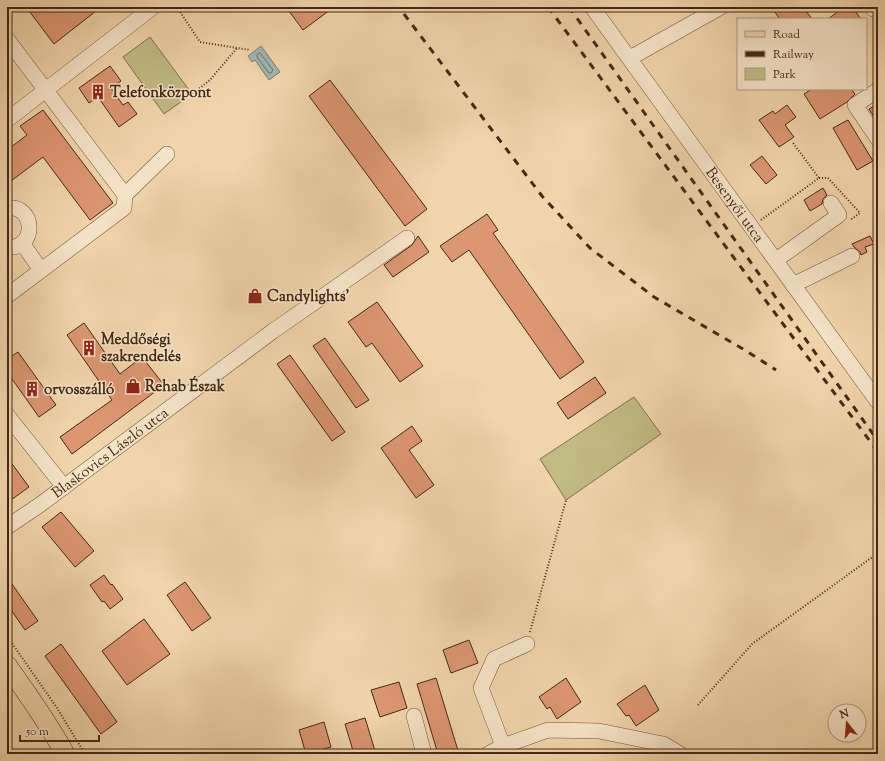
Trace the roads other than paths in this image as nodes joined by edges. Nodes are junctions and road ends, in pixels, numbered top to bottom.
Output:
1 (153, 7) edge
2 (592, 7) edge
3 (721, 7) edge
4 (872, 7) edge
5 (876, 7) edge
6 (7, 39) edge
7 (630, 58) junction
8 (46, 90) junction
9 (878, 90) edge
10 (7, 120) edge
11 (878, 139) edge
12 (167, 154) dead end
13 (125, 195) junction
14 (830, 203) dead end
15 (7, 208) edge
16 (407, 238) dead end
17 (22, 243) junction
18 (7, 247) edge
19 (852, 256) dead end
20 (776, 260) junction
21 (41, 270) junction
22 (793, 285) junction
23 (7, 296) edge
24 (878, 402) edge
25 (7, 415) edge
26 (64, 487) junction
27 (7, 527) edge
28 (527, 644) road end
29 (8, 670) edge
30 (414, 716) dead end
31 (503, 746) junction
32 (65, 754) edge
33 (424, 754) edge
34 (488, 754) edge
35 (680, 754) edge

1 - 8 street
2 - 7 street, Besenyői utca
3 - 7 street
4 - 5 street
6 - 8 street
7 - 20 street, Besenyői utca
8 - 10 street
8 - 13 street
9 - 11 street
12 - 13 street
13 - 21 street
14 - 20 street
15 - 17 street
16 - 26 street, Blaskovics László utca
17 - 18 street
17 - 21 street
19 - 22 street
20 - 22 street, Besenyői utca
21 - 23 street
22 - 24 street, Besenyői utca
25 - 26 street
26 - 27 street, Blaskovics László utca
28 - 31 street
29 - 32 main road
30 - 33 street
31 - 34 street
31 - 35 street

